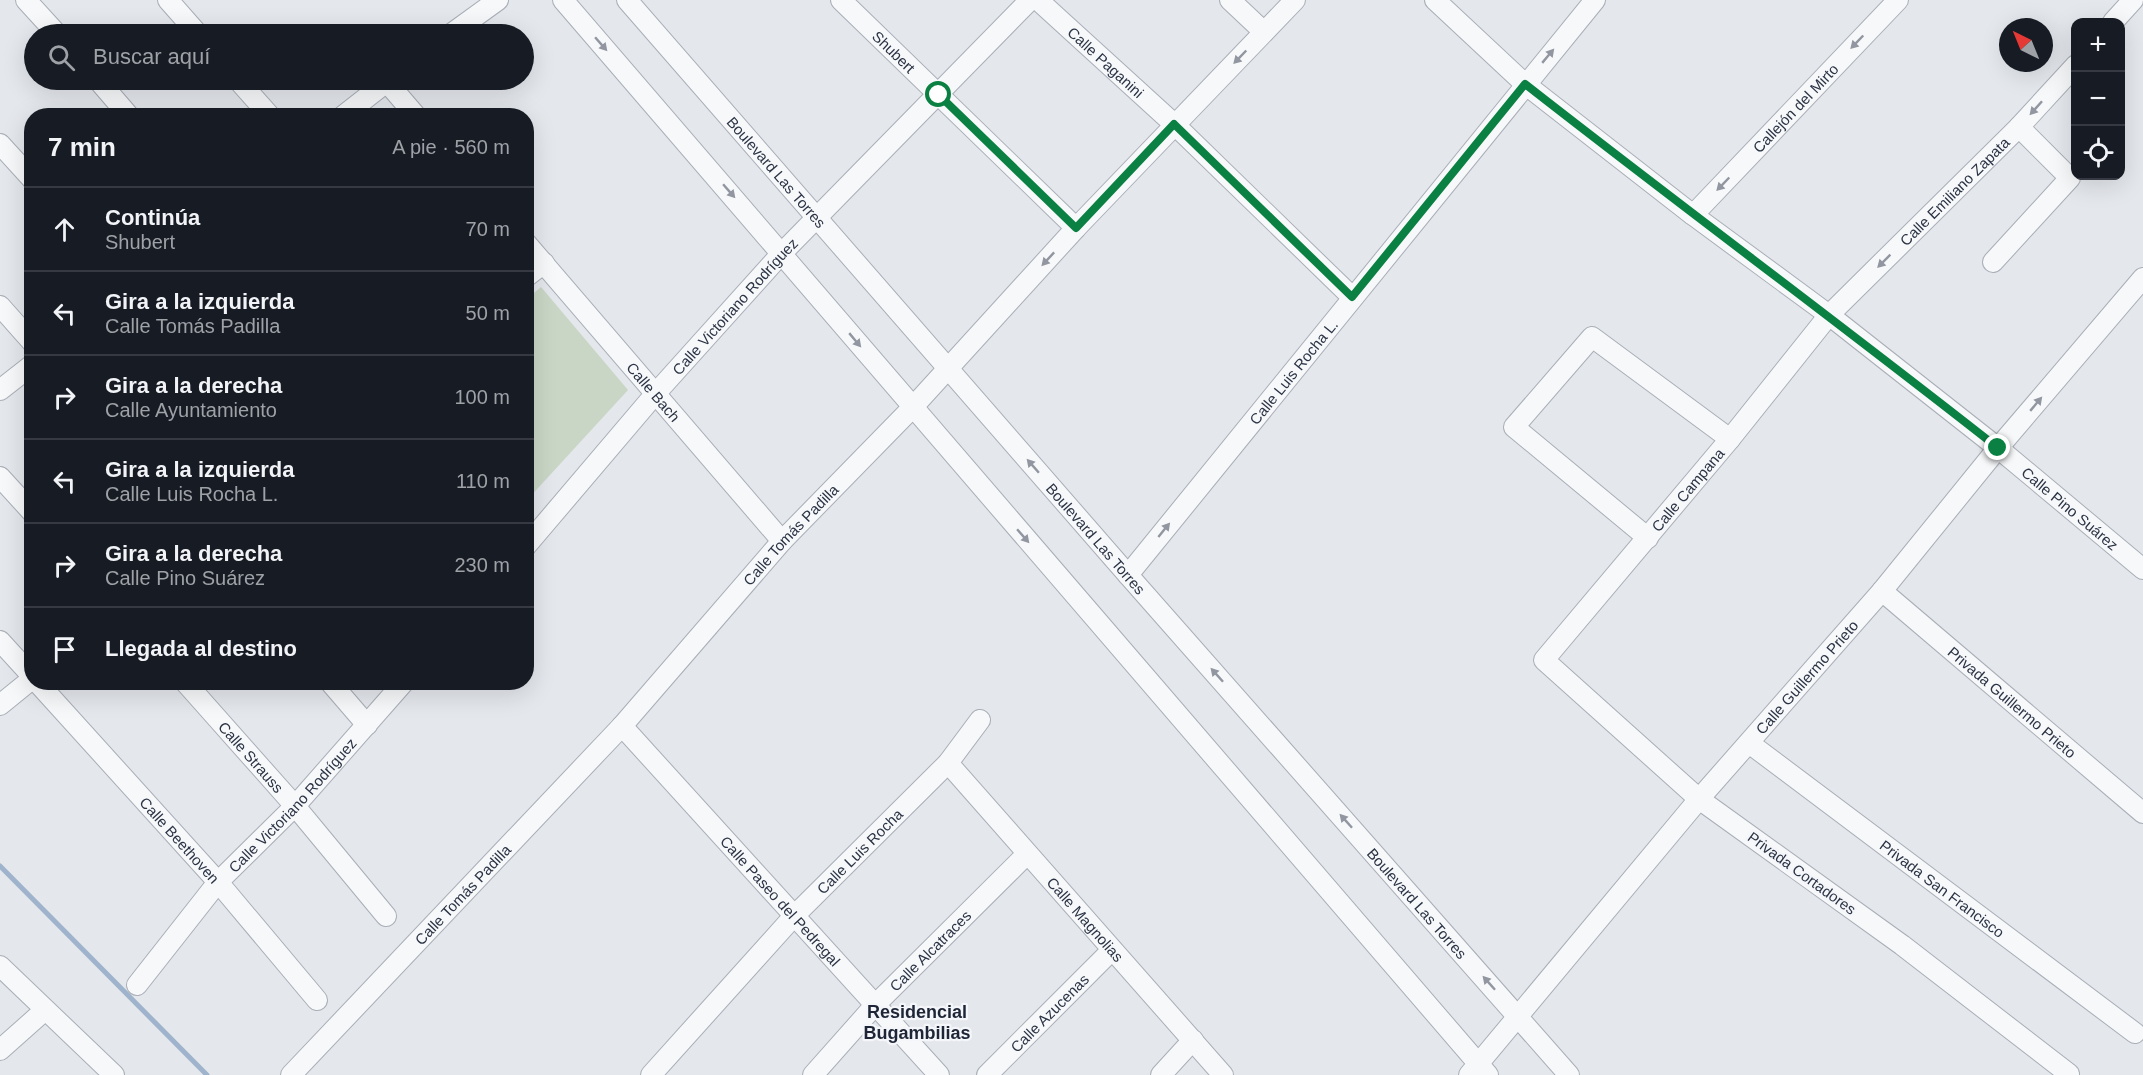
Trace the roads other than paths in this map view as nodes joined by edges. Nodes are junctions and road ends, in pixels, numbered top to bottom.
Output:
1 (26, 0) edge
2 (168, 0) edge
3 (498, 0) edge
4 (563, 0) edge
5 (627, 0) edge
6 (841, 0) edge
7 (1030, 0) edge
8 (1038, 0) edge
9 (1230, 0) edge
10 (1295, 0) edge
11 (1435, 0) edge
12 (1595, 0) edge
13 (1898, 0) edge
14 (2133, 0) edge
15 (2117, 18) edge
16 (48, 24) edge
17 (189, 24) edge
18 (464, 24) edge
19 (1264, 32) junction
20 (2071, 70) edge
21 (1525, 84) junction
22 (107, 90) edge
23 (247, 90) edge
24 (376, 90) edge
25 (396, 90) edge
26 (939, 95) junction
27 (122, 108) edge
28 (263, 108) edge
29 (353, 108) edge
30 (410, 108) edge
31 (1174, 124) junction
32 (2019, 127) junction
33 (0, 144) edge
34 (24, 170) edge
35 (1693, 215) junction
36 (818, 219) junction
37 (1076, 228) junction
38 (534, 252) edge
39 (782, 253) junction
40 (1993, 262) dead end
41 (544, 263) junction
42 (534, 271) edge
43 (2143, 278) edge
44 (1352, 297) junction
45 (0, 306) edge
46 (1829, 315) junction
47 (24, 333) edge
48 (948, 367) junction
49 (24, 371) edge
50 (0, 390) edge
51 (656, 393) junction
52 (912, 408) junction
53 (1730, 439) junction
54 (1998, 448) junction
55 (0, 477) edge
56 (24, 503) edge
57 (534, 537) edge
58 (1648, 538) junction
59 (782, 541) junction
60 (2143, 569) edge
61 (1128, 575) junction
62 (1882, 591) junction
63 (0, 641) edge
64 (1544, 660) joint
65 (24, 669) edge
66 (24, 685) edge
67 (44, 690) edge
68 (192, 690) edge
69 (337, 690) edge
70 (397, 690) edge
71 (0, 705) edge
72 (980, 720) dead end
73 (367, 725) junction
74 (622, 726) junction
75 (1749, 743) junction
76 (948, 763) junction
77 (1699, 799) junction
78 (295, 806) junction
79 (2143, 813) edge
80 (1026, 855) junction
81 (218, 882) junction
82 (386, 916) dead end
83 (794, 916) junction
84 (1112, 950) junction
85 (0, 966) edge
86 (137, 985) dead end
87 (317, 1000) dead end
88 (876, 1004) junction
89 (45, 1010) junction
90 (1519, 1017) junction
91 (2135, 1033) dead end
92 (1193, 1040) junction
93 (0, 1050) edge
94 (1478, 1071) edge
95 (2069, 1074) edge
96 (114, 1075) edge
97 (291, 1075) edge
98 (651, 1075) edge
99 (813, 1075) edge
100 (939, 1075) edge
101 (987, 1075) edge
102 (1161, 1075) edge
103 (1223, 1075) edge
104 (1569, 1075) edge

1 - 16 street
2 - 17 street
3 - 18 street
4 -> 39 street
5 - 36 street, Boulevard Las Torres
6 - 26 street, Shubert
7 - 26 street, Calle Victoriano Rodríguez
8 - 31 street, Calle Paganini
9 - 19 street
10 - 19 street, Calle Tomás Padilla
11 - 21 street, Calle Pino Suárez
21 -> 12 street, Calle Luis Rocha L.
13 -> 35 street, Callejón del Mirto
14 - 15 street
19 -> 31 street, Calle Tomás Padilla
20 -> 32 street, Calle Emiliano Zapata
21 - 35 street, Calle Pino Suárez
21 - 44 street, Calle Luis Rocha L.
22 - 27 street
23 - 28 street
24 - 29 street
25 - 30 street
26 - 36 street, Calle Victoriano Rodríguez
26 - 37 street, Shubert
31 - 37 street, Calle Tomás Padilla
31 - 44 street, Calle Paganini
32 - 40 street
32 -> 46 street, Calle Emiliano Zapata
33 - 34 street
35 - 46 street, Calle Pino Suárez
36 - 39 street, Calle Victoriano Rodríguez
36 - 48 street, Boulevard Las Torres
37 -> 48 street, Calle Tomás Padilla
38 - 41 street, Calle Bach
39 - 51 street, Calle Victoriano Rodríguez
39 -> 52 street
41 - 42 street
41 - 51 street, Calle Bach
54 -> 43 street, Calle Guillermo Prieto
61 -> 44 street, Calle Luis Rocha L.
45 - 47 street
46 - 53 street, Calle Campana
46 - 54 street, Calle Pino Suárez
48 - 52 street, Calle Tomás Padilla
61 -> 48 street, Boulevard Las Torres
49 - 50 street
51 - 57 street, Calle Victoriano Rodríguez
51 - 59 street, Calle Bach
52 - 59 street, Calle Tomás Padilla
52 -> 94 street
53 - 58 street, Calle Campana
53 - 58 street
54 - 60 street, Calle Pino Suárez
54 - 62 street, Calle Guillermo Prieto
55 - 56 street
58 - 64 street, Calle Campana
59 - 74 street, Calle Tomás Padilla
90 -> 61 street, Boulevard Las Torres
62 - 75 street, Calle Guillermo Prieto
62 - 79 street, Privada Guillermo Prieto
63 - 65 street
64 - 77 street, Privada Cortadores
66 - 71 street
67 - 81 street, Calle Beethoven
68 - 78 street, Calle Strauss
69 - 73 street
70 - 73 street, Calle Victoriano Rodríguez
72 - 76 street, Calle Luis Rocha
73 - 78 street, Calle Victoriano Rodríguez
74 - 83 street, Calle Paseo del Pedregal
74 - 97 street, Calle Tomás Padilla
75 - 77 street, Calle Guillermo Prieto
75 - 91 street, Privada San Francisco
76 - 80 street, Calle Magnolias
76 - 83 street, Calle Luis Rocha
77 - 90 street, Calle Guillermo Prieto
77 - 95 street, Privada Cortadores
78 - 81 street, Calle Victoriano Rodríguez
78 - 82 street, Calle Strauss
80 - 84 street, Calle Magnolias
80 - 88 street, Calle Alcatraces
81 - 86 street, Calle Victoriano Rodríguez
81 - 87 street, Calle Beethoven
83 - 88 street, Calle Paseo del Pedregal
83 - 98 street, Calle Luis Rocha
84 - 92 street, Calle Magnolias
84 - 101 street, Calle Azucenas
85 - 89 street
88 - 99 street, Calle Alcatraces
88 - 100 street, Calle Paseo del Pedregal
89 - 93 street
89 - 96 street
90 - 94 street, Calle Guillermo Prieto
90 - 104 street, Boulevard Las Torres
92 - 102 street
92 - 103 street, Calle Magnolias

